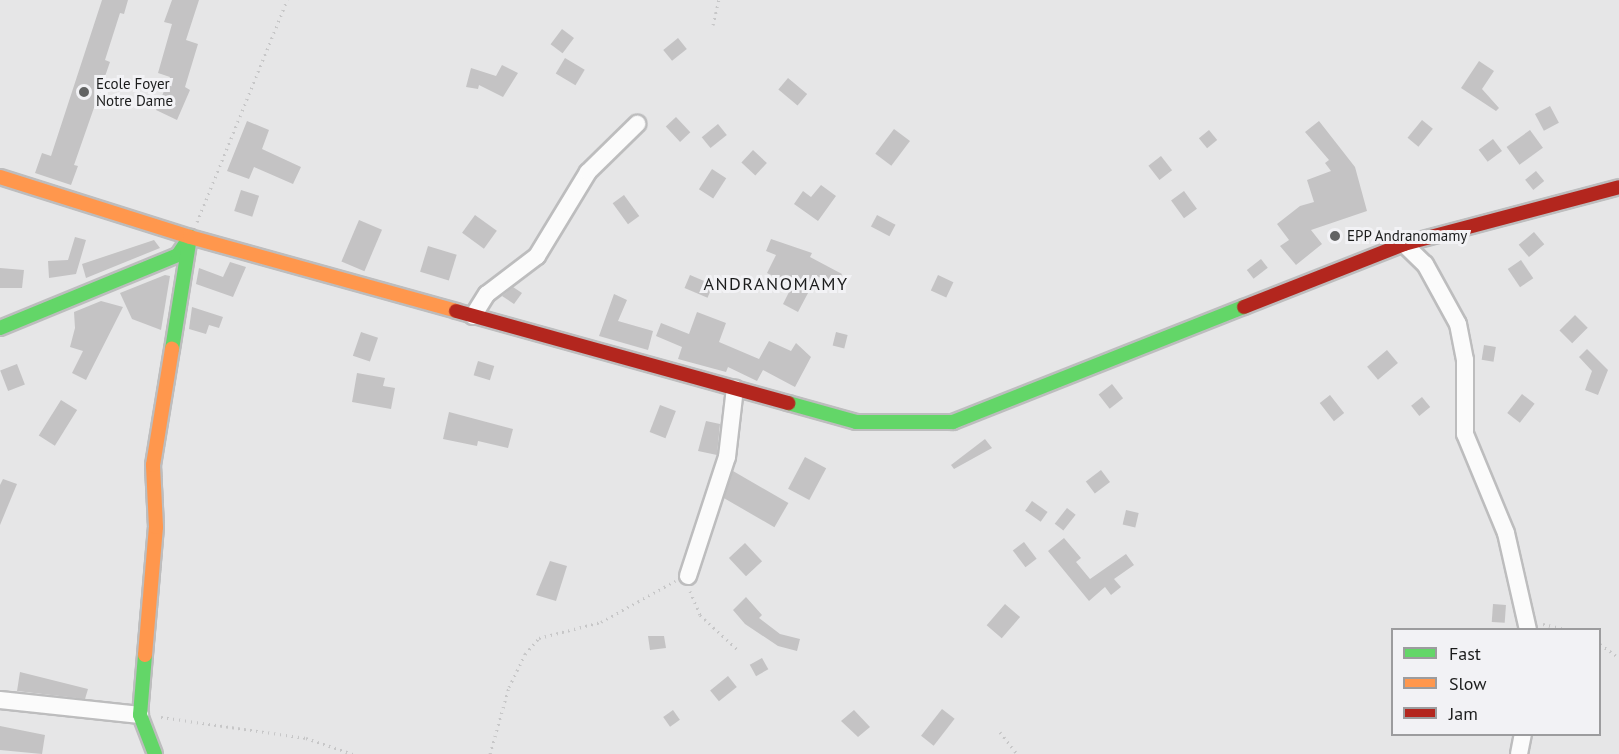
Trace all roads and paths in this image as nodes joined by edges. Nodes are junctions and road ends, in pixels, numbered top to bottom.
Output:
1 (287, 0) edge
2 (719, 0) edge
3 (713, 25) dead end
4 (637, 124) dead end
5 (0, 177) edge
6 (1619, 187) edge
7 (190, 237) junction
8 (1404, 244) junction
9 (473, 316) junction
10 (0, 328) edge
11 (735, 388) junction
12 (688, 576) junction
13 (1526, 623) edge
14 (1557, 628) edge
15 (1601, 645) edge
16 (737, 649) dead end
17 (1619, 658) edge
18 (0, 700) edge
19 (140, 715) junction
20 (1000, 732) dead end
21 (1523, 736) edge
22 (155, 754) edge
23 (353, 754) edge
24 (490, 754) edge
25 (1017, 754) edge
26 (1518, 754) edge

1 - 7 path
2 - 3 path
4 - 9 street
5 - 7 main road
6 - 8 main road
7 - 9 main road
7 - 10 main road
7 - 19 main road
8 - 11 main road
8 - 13 street
9 - 11 main road
11 - 12 street
12 - 16 path
12 - 24 path
13 - 14 path
15 - 17 path
18 - 19 street
19 - 22 main road
19 - 23 path
20 - 25 path
21 - 26 street

